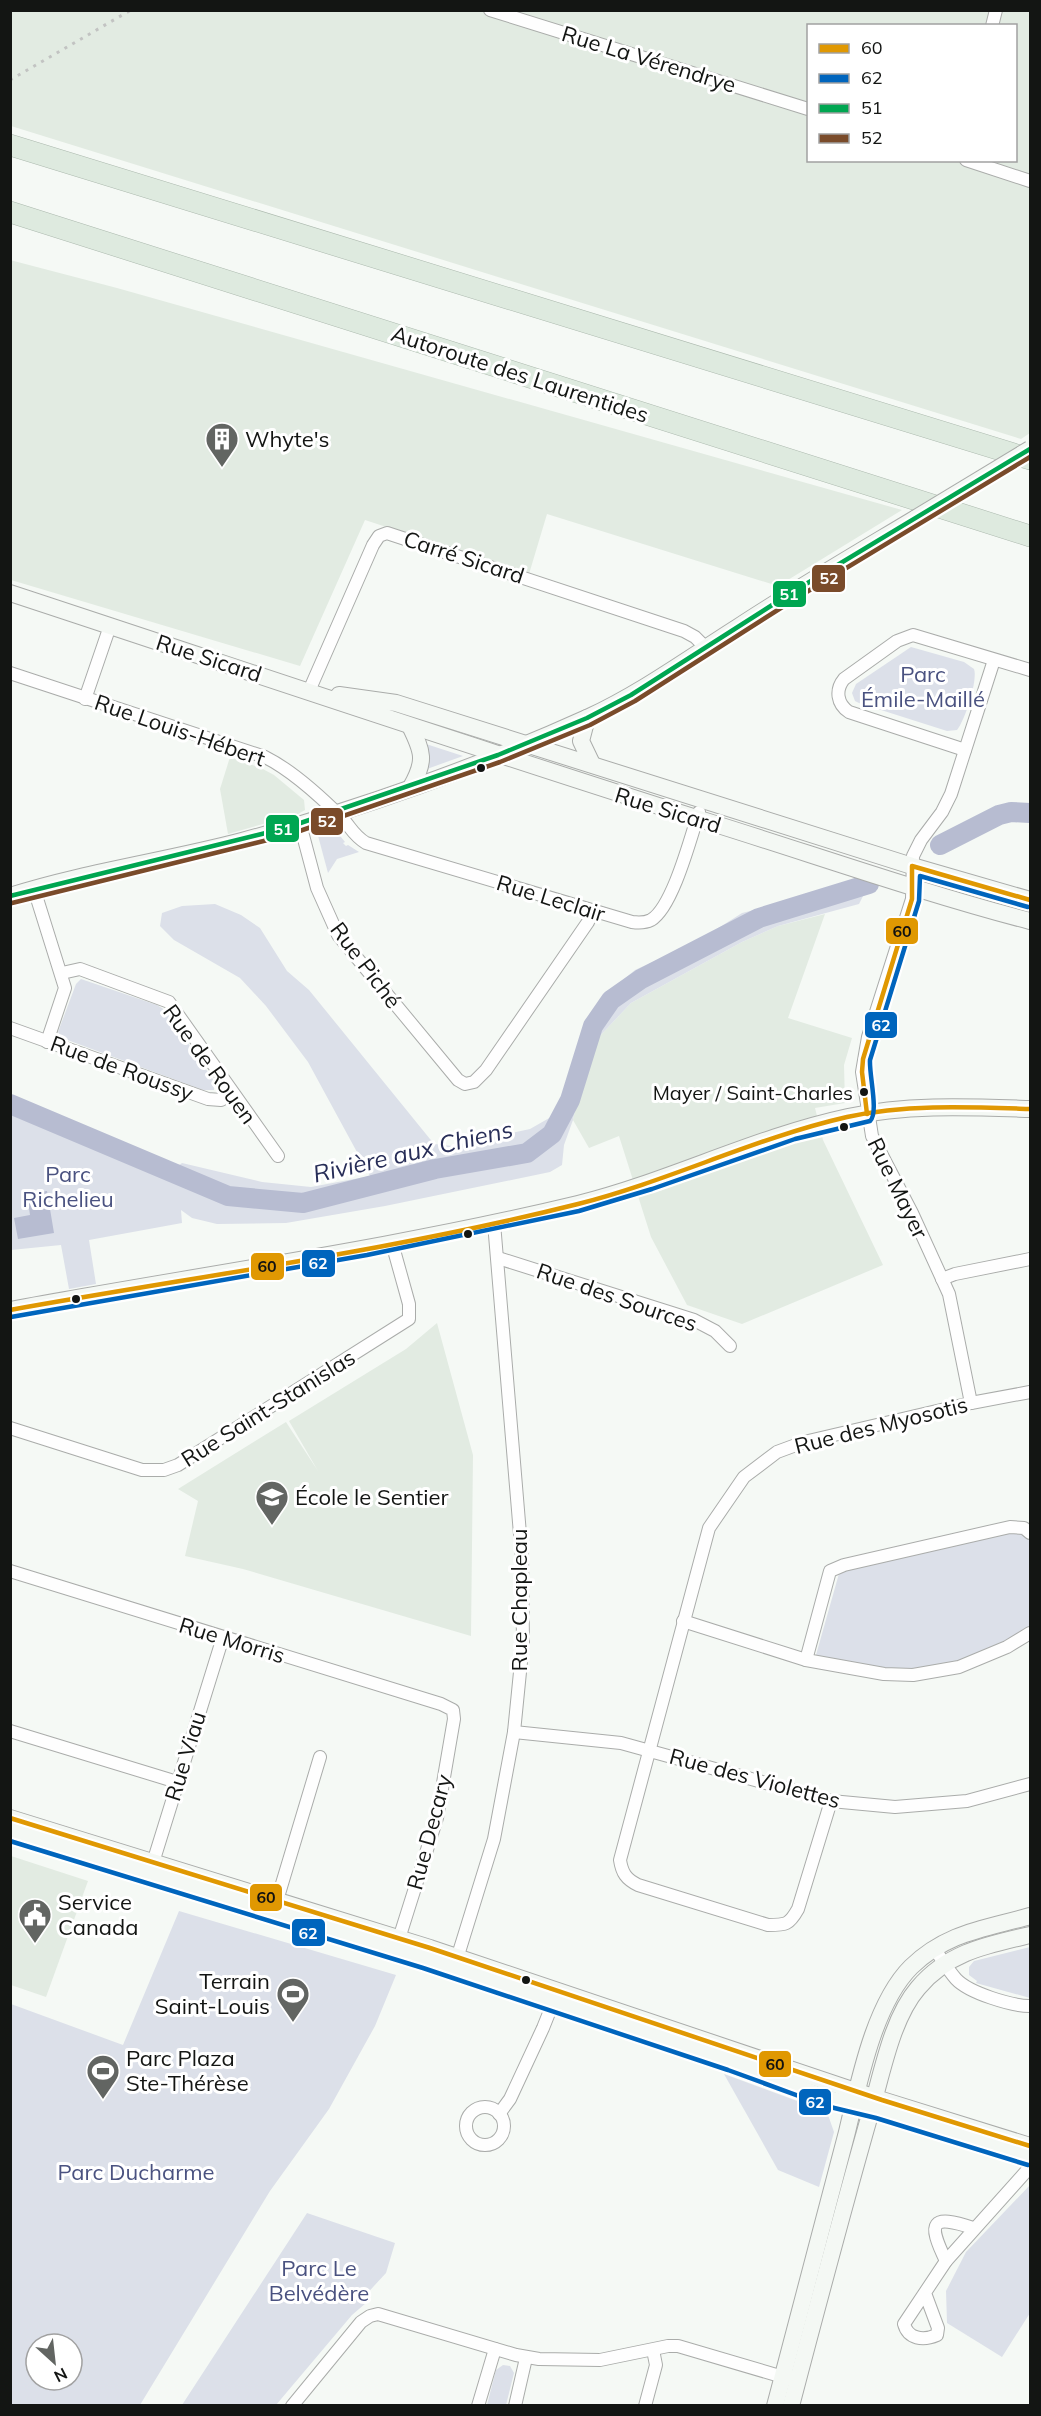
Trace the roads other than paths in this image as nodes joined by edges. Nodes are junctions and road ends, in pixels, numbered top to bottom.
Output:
1 (490, 10) edge
2 (807, 108) edge
3 (18, 147) edge
4 (972, 162) edge
5 (1030, 181) edge
6 (10, 212) edge
7 (1030, 449) edge
8 (1030, 459) edge
9 (1030, 536) edge
10 (10, 593) edge
11 (110, 626) junction
12 (706, 648) junction
13 (994, 660) junction
14 (1030, 670) edge
15 (10, 673) edge
16 (309, 690) junction
17 (85, 699) junction
18 (587, 718) junction
19 (410, 726) junction
20 (525, 743) junction
21 (965, 750) junction
22 (498, 755) junction
23 (592, 764) junction
24 (411, 787) junction
25 (703, 799) junction
26 (335, 812) junction
27 (697, 818) junction
28 (300, 824) junction
29 (912, 866) junction
30 (914, 887) junction
31 (34, 889) junction
32 (10, 896) edge
33 (1030, 900) edge
34 (593, 910) junction
35 (1030, 921) edge
36 (62, 973) junction
37 (10, 1028) edge
38 (47, 1042) junction
39 (233, 1093) junction
40 (1030, 1108) edge
41 (867, 1114) junction
42 (278, 1156) dead end
43 (494, 1223) junction
44 (392, 1243) junction
45 (498, 1258) junction
46 (1030, 1259) edge
47 (942, 1278) junction
48 (10, 1310) edge
49 (730, 1346) dead end
50 (1030, 1392) edge
51 (971, 1403) junction
52 (10, 1428) edge
53 (1030, 1533) edge
54 (10, 1571) edge
55 (683, 1622) junction
56 (1030, 1633) edge
57 (223, 1637) junction
58 (806, 1660) junction
59 (453, 1710) joint
60 (10, 1731) edge
61 (514, 1732) junction
62 (649, 1750) junction
63 (320, 1757) dead end
64 (177, 1782) junction
65 (1030, 1784) edge
66 (831, 1801) junction
67 (10, 1818) edge
68 (10, 1833) edge
69 (151, 1869) junction
70 (274, 1908) junction
71 (1030, 1916) edge
72 (1030, 1935) edge
73 (397, 1945) junction
74 (934, 1948) junction
75 (456, 1964) junction
76 (945, 1964) junction
77 (555, 1997) junction
78 (1030, 2006) edge
79 (855, 2098) junction
80 (873, 2104) junction
81 (499, 2114) dead end
82 (1030, 2146) edge
83 (1030, 2158) edge
84 (1030, 2167) edge
85 (974, 2228) junction
86 (946, 2260) junction
87 (925, 2293) dead end
88 (495, 2349) junction
89 (653, 2350) junction
90 (526, 2358) junction
91 (790, 2379) junction
92 (292, 2406) edge
93 (478, 2406) edge
94 (515, 2406) edge
95 (645, 2406) edge
96 (775, 2406) edge
97 (791, 2406) edge

1 - 2 street, Rue La Vérendrye
3 - 8 highway
4 - 5 street
6 - 9 highway, Autoroute des Laurentides
7 - 12 street, bridge
10 - 11 street, Rue Sicard
11 - 16 street, Rue Sicard
11 - 17 street
12 - 16 street, Carré Sicard
12 - 18 street
13 - 14 street
13 - 21 street
13 - 21 street
15 - 17 street, Rue Louis-Hébert
16 - 19 street, Rue Sicard
16 - 20 street, Rue Sicard
17 - 26 street, Rue Louis-Hébert
18 - 20 street
18 - 23 street
19 - 22 street, Rue Sicard
19 - 24 street
20 - 22 street
20 - 23 street, Rue Sicard
21 - 29 street
22 - 24 street
22 - 27 street, Rue Sicard
23 - 25 street, Rue Sicard
24 - 26 street
25 - 27 street, Rue Leclair
25 - 29 street, Rue Sicard
26 - 28 street
26 - 34 street, Rue Leclair
27 - 30 street, Rue Sicard
27 - 34 street, Rue Leclair
28 - 31 street
28 - 34 street, Rue Piché
29 - 30 street, Rue Mayer
29 - 33 street, Rue Sicard
30 - 35 street, Rue Sicard
30 - 41 street, Rue Mayer
31 - 32 street
31 - 36 street
36 - 38 street
36 - 39 street, Rue de Rouen
37 - 38 street, Rue de Roussy
38 - 39 street, Rue de Roussy
39 - 42 street, Rue de Rouen
40 - 41 street
41 - 43 street
41 - 47 street, Rue Mayer
43 - 44 street
43 - 45 street, Rue Chapleau
44 - 48 street
44 - 52 street, Rue Saint-Stanislas
45 - 49 street, Rue des Sources
45 - 61 street, Rue Chapleau
46 - 47 street
47 - 51 street, Rue Mayer
50 - 51 street, Rue des Myosotis
51 - 55 street, Rue des Myosotis
53 - 58 street
54 - 57 street, Rue Morris
55 - 58 street
55 - 62 street, Rue des Myosotis
56 - 58 street
57 - 59 street, Rue Morris
57 - 64 street, Rue Viau
59 - 73 street, Rue Decary
60 - 64 street
61 - 62 street, Rue des Violettes
61 - 75 street, Rue Chapleau
62 - 66 street, Rue des Violettes
62 - 66 street, Rue des Myosotis
63 - 70 street
64 - 69 street, Rue Viau
65 - 66 street, Rue des Violettes
67 - 69 street
68 - 69 street
69 - 70 street
70 - 73 street
71 - 74 street
72 - 76 street
73 - 75 street
74 - 76 street
74 - 79 street
75 - 77 street
76 - 78 street
76 - 80 street
77 - 79 street
77 - 81 street
79 - 80 street
79 - 91 street
80 - 82 street
80 - 83 street
80 - 91 street
84 - 85 street
85 - 86 street
85 - 86 street
86 - 87 street
88 - 90 street
88 - 92 street
88 - 93 street
89 - 90 street
89 - 91 street
89 - 95 street
90 - 94 street
91 - 96 street
91 - 97 street

